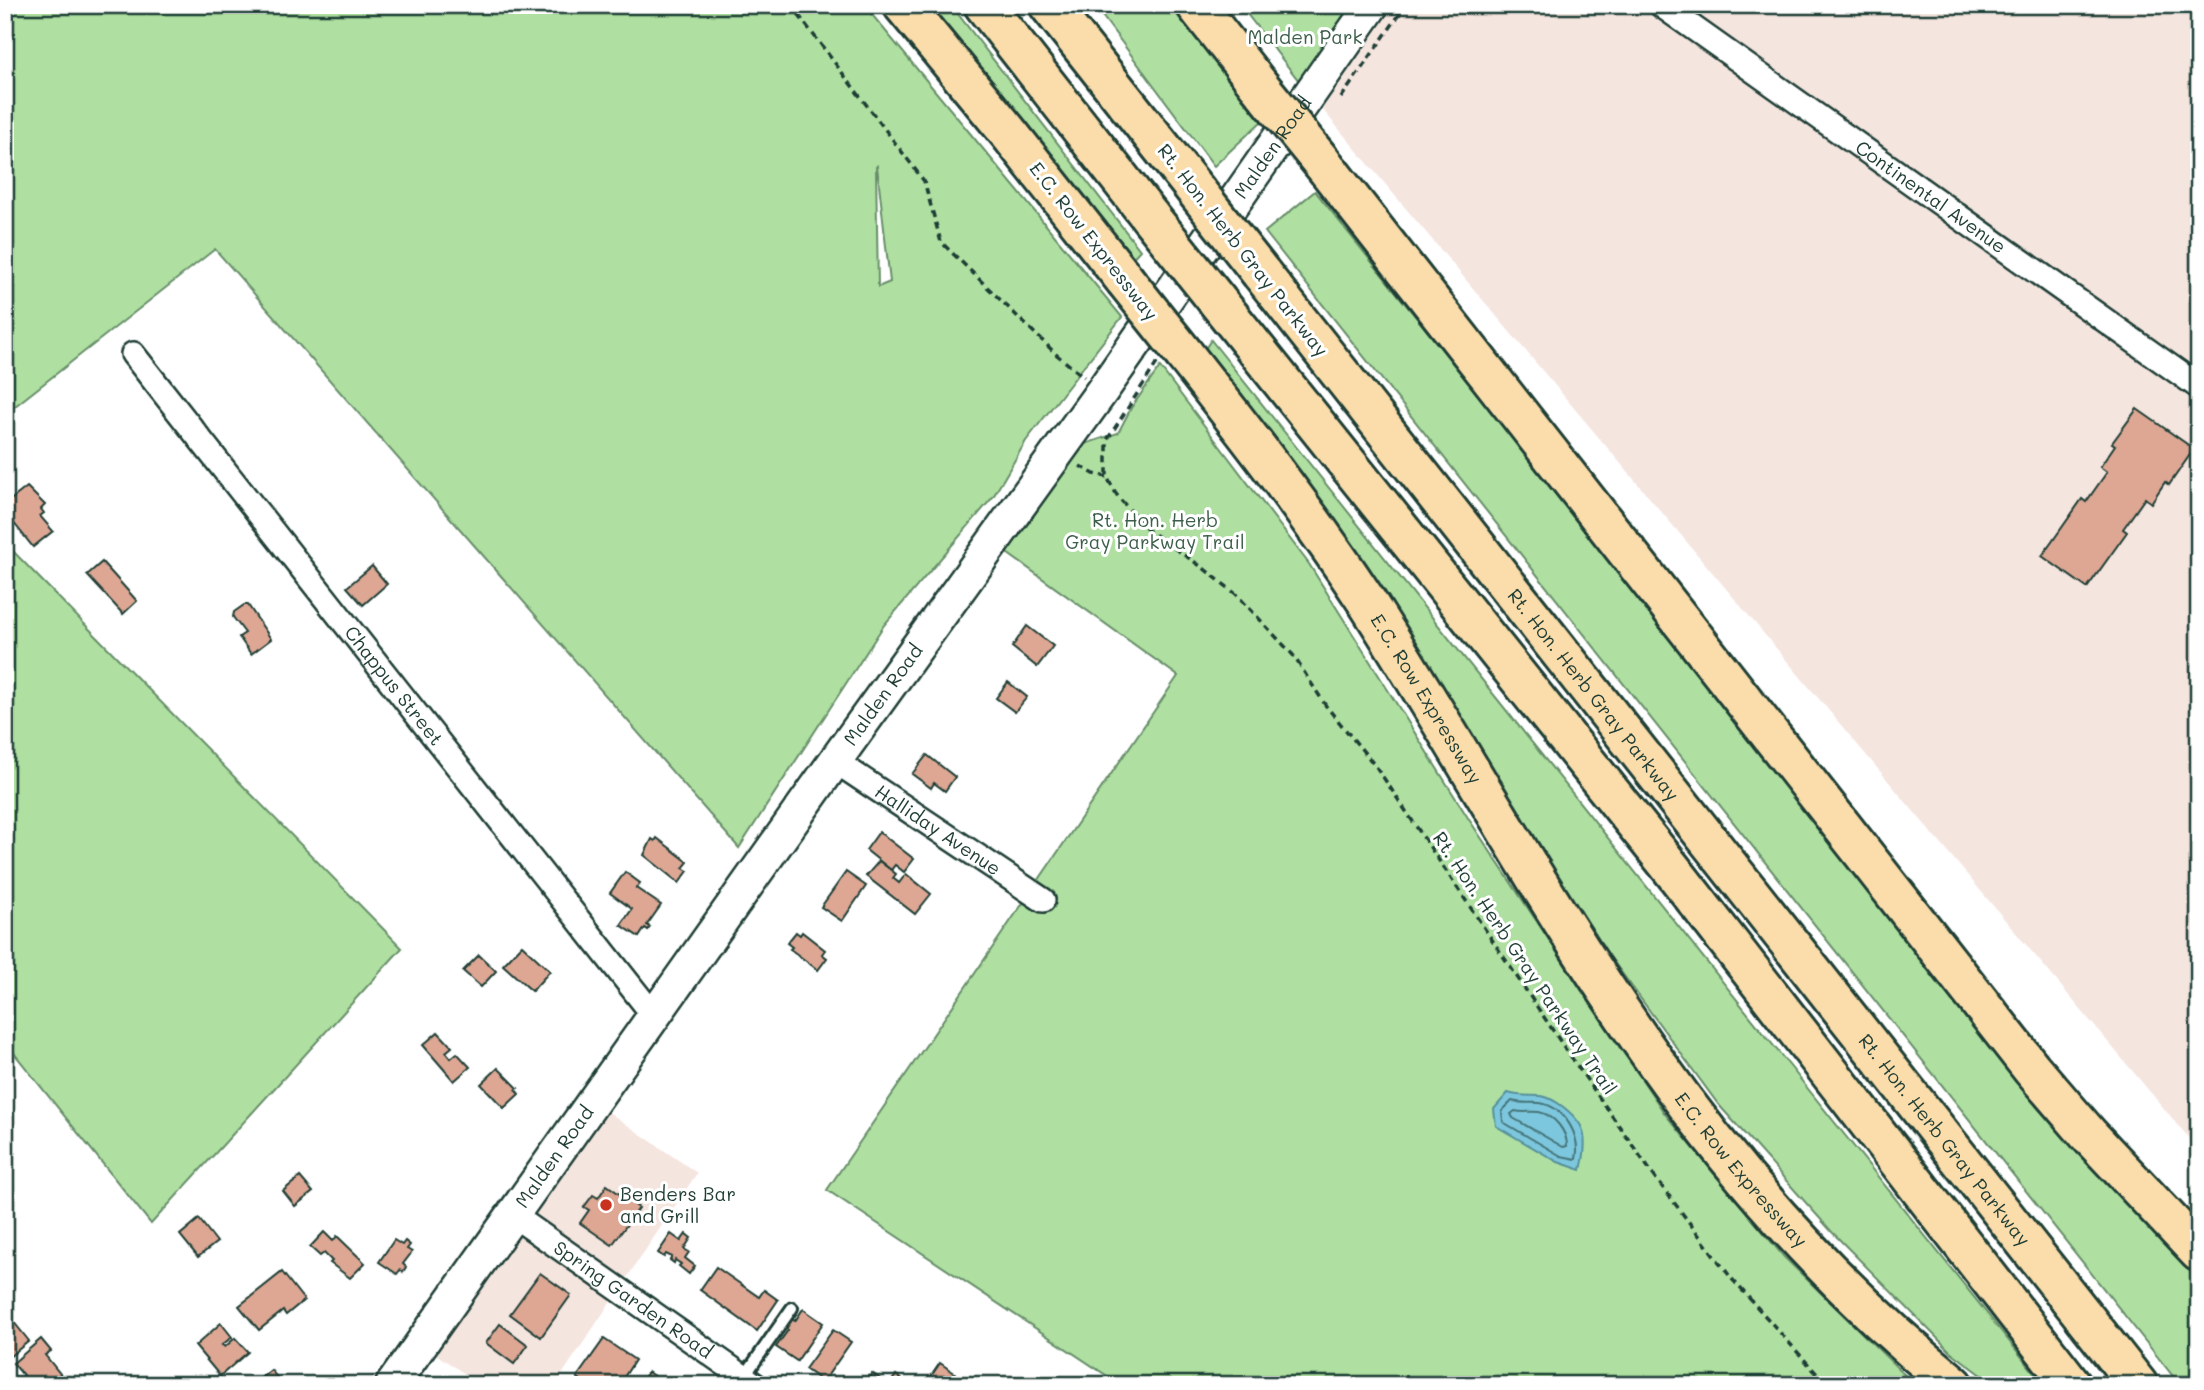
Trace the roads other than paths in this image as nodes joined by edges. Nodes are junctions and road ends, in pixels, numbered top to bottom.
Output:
1 (903, 5) edge
2 (984, 5) edge
3 (1049, 5) edge
4 (1196, 5) edge
5 (1372, 5) edge
6 (1661, 5) edge
7 (133, 354) dead end
8 (2199, 387) edge
9 (835, 761) junction
10 (1043, 900) dead end
11 (655, 1017) junction
12 (513, 1215) junction
13 (2199, 1252) edge
14 (792, 1308) dead end
15 (749, 1381) edge
16 (392, 1385) edge
17 (1954, 1385) edge
18 (2072, 1385) edge
19 (2138, 1385) edge

1 - 17 highway, E.C. Row Expressway, bridge
2 - 18 highway, bridge
3 - 19 highway, Rt. Hon. Herb Gray Parkway, bridge
4 - 13 highway, bridge
5 - 9 main road, Malden Road
6 - 8 street, Continental Avenue
7 - 11 street, Chappus Street
9 - 10 street, Halliday Avenue
9 - 11 main road, Malden Road
11 - 12 main road, Malden Road
12 - 15 street, Spring Garden Road
12 - 16 main road, Malden Road
14 - 15 lane

